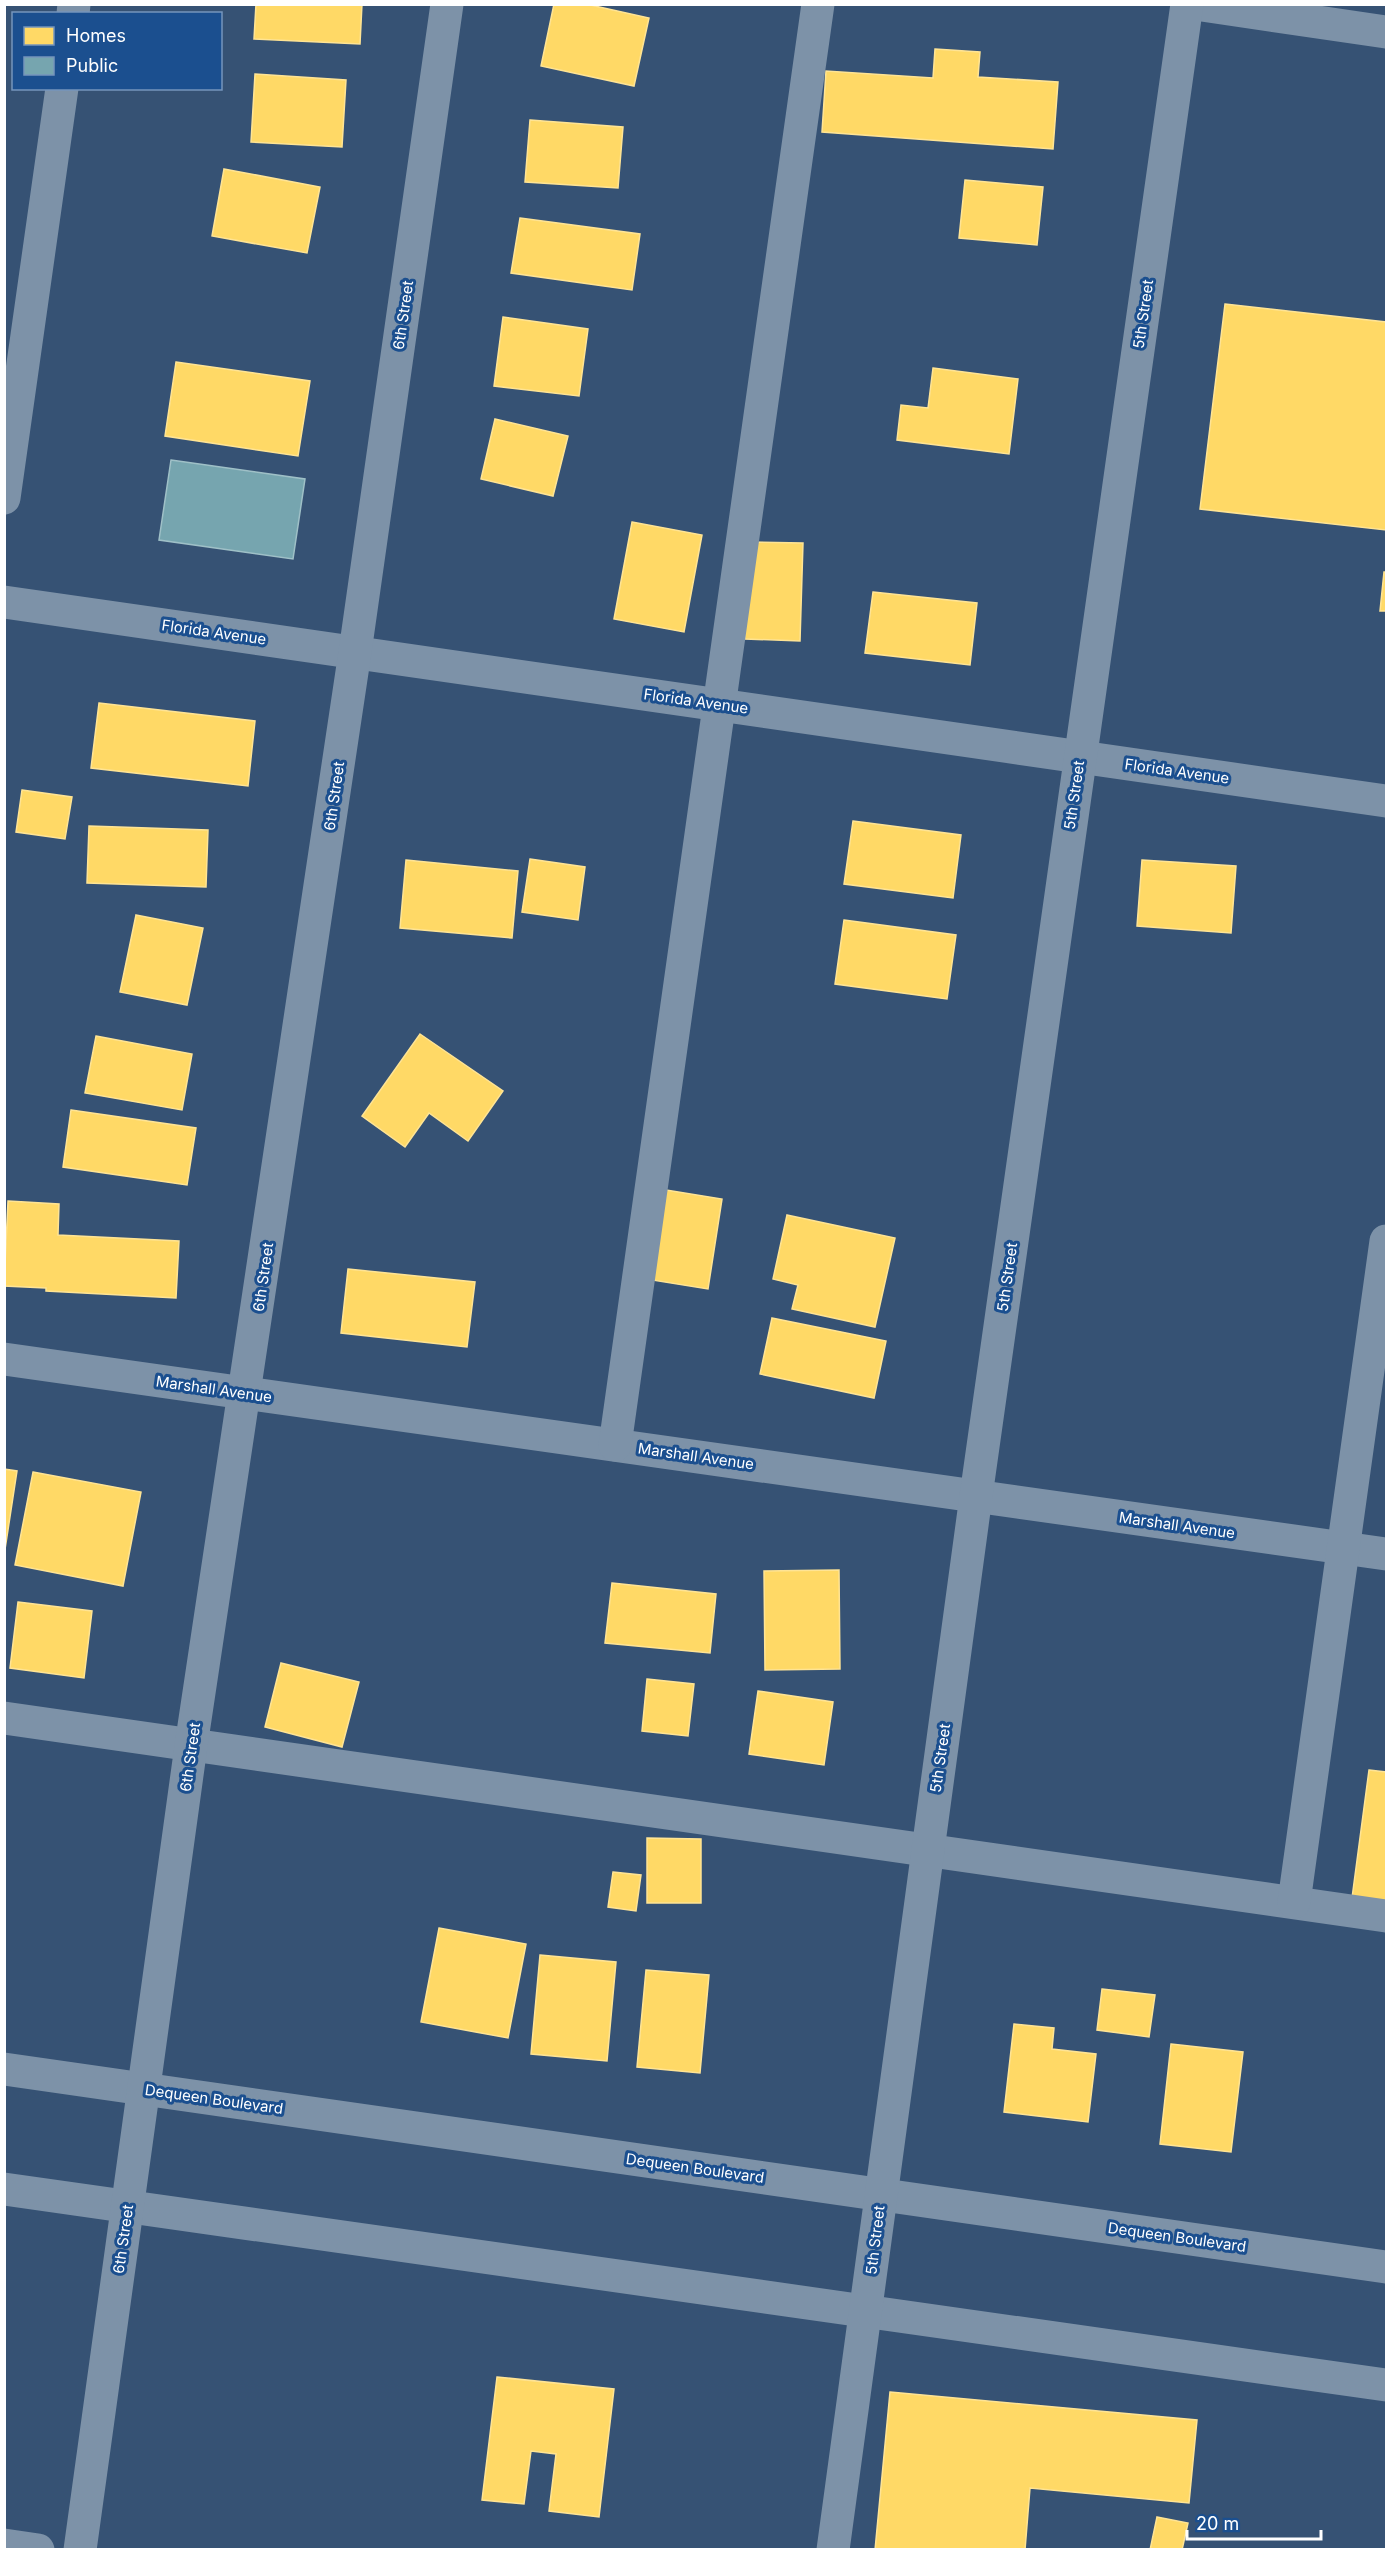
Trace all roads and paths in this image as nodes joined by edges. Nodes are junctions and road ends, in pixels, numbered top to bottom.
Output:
1 (447, 4) edge
2 (818, 4) edge
3 (1187, 4) edge
4 (1195, 4) edge
5 (1386, 32) edge
6 (62, 90) edge
7 (4, 498) edge
8 (4, 602) edge
9 (355, 652) junction
10 (717, 704) junction
11 (1080, 757) junction
12 (1386, 801) edge
13 (1386, 1242) edge
14 (4, 1359) edge
15 (245, 1393) junction
16 (615, 1445) junction
17 (976, 1496) junction
18 (1344, 1548) junction
19 (1386, 1554) edge
20 (4, 1718) edge
21 (191, 1746) junction
22 (927, 1851) junction
23 (1294, 1902) junction
24 (1386, 1916) edge
25 (4, 2069) edge
26 (142, 2089) junction
27 (4, 2188) edge
28 (880, 2195) junction
29 (127, 2206) junction
30 (1386, 2267) edge
31 (866, 2311) junction
32 (1386, 2385) edge
33 (4, 2545) edge
34 (38, 2550) edge
35 (80, 2550) edge
36 (833, 2550) edge

1 - 9 street, 6th Street
2 - 10 street
3 - 11 street, 5th Street
4 - 5 street
6 - 7 street
8 - 9 street, Florida Avenue
9 - 10 street, Florida Avenue
9 - 15 street, 6th Street
10 - 11 street, Florida Avenue
10 - 16 street
11 - 12 street, Florida Avenue
11 - 17 street, 5th Street
13 - 18 street
14 - 15 street, Marshall Avenue
15 - 16 street, Marshall Avenue
15 - 21 street, 6th Street
16 - 17 street, Marshall Avenue
17 - 18 street, Marshall Avenue
17 - 22 street, 5th Street
18 - 19 street, Marshall Avenue
18 - 23 street
20 - 21 street
21 - 22 street
21 - 26 street, 6th Street
22 - 23 street
22 - 28 street, 5th Street
23 - 24 street
25 - 26 street, Dequeen Boulevard
26 - 28 street, Dequeen Boulevard
26 - 29 street, 6th Street
27 - 29 street
28 - 30 street, Dequeen Boulevard
28 - 31 street, 5th Street
29 - 31 street
29 - 35 street, 6th Street
31 - 32 street
31 - 36 street, 5th Street
33 - 34 street

